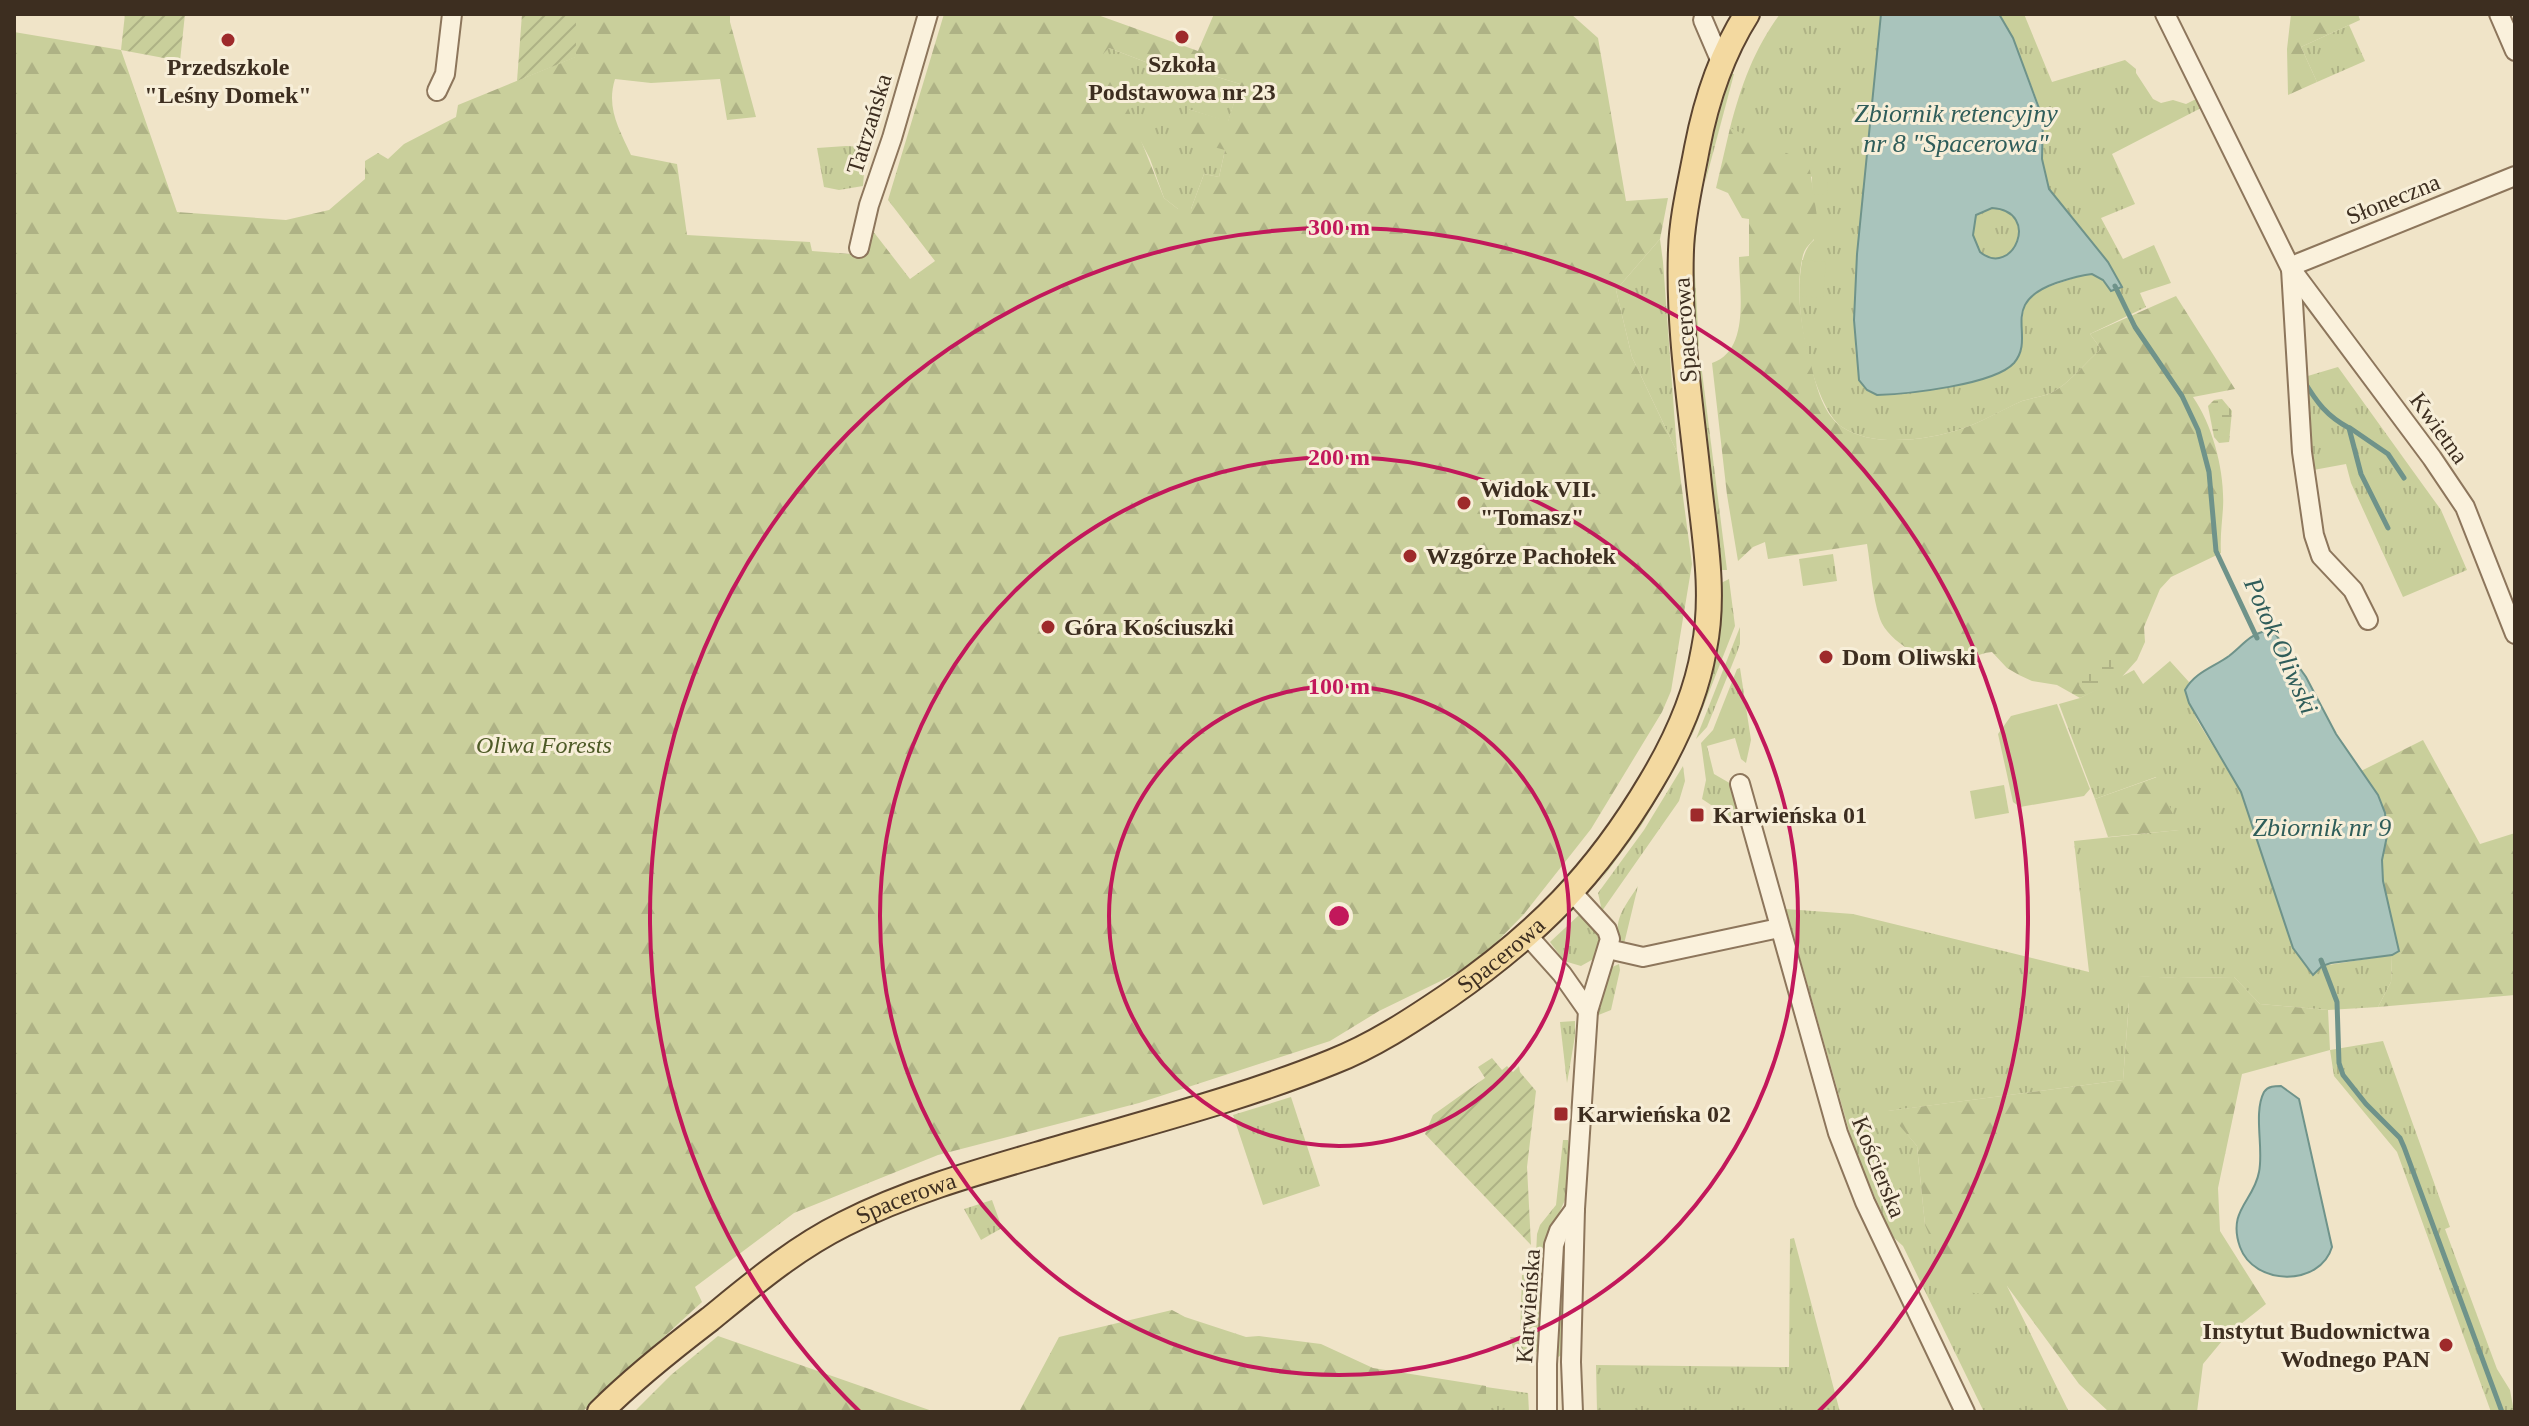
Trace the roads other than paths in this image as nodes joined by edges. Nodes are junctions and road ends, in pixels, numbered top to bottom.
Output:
1 (452, 14) edge
2 (928, 14) edge
3 (1747, 14) edge
4 (2165, 14) edge
5 (2499, 14) edge
6 (1698, 17) edge
7 (1732, 37) junction
8 (2515, 51) edge
9 (1721, 62) junction
10 (437, 91) dead end
11 (2515, 176) edge
12 (859, 248) dead end
13 (2291, 269) junction
14 (2368, 620) dead end
15 (2515, 634) edge
16 (1740, 784) dead end
17 (1572, 892) junction
18 (1779, 928) junction
19 (1528, 936) junction
20 (1608, 949) junction
21 (1598, 972) junction
22 (1562, 974) junction
23 (1588, 1011) junction
24 (1575, 1209) junction
25 (600, 1412) edge
26 (1547, 1412) edge
27 (1573, 1412) edge
28 (1965, 1412) edge

1 - 10 street
2 - 12 street, Tatrzańska
3 - 7 main road, Spacerowa
4 - 13 street, Kwietna
5 - 8 street
6 - 7 street
6 - 9 street
7 - 9 main road, Spacerowa
9 - 17 main road, Spacerowa
11 - 13 street, Słoneczna
13 - 14 street, Kwietna
13 - 15 street, Kwietna
16 - 18 street, Kościerska
17 - 19 main road, Spacerowa
17 - 20 street
18 - 20 street
18 - 28 street, Kościerska
19 - 22 street
19 - 25 main road, Spacerowa
20 - 21 street, Karwieńska
21 - 22 street
21 - 23 street, Karwieńska
22 - 23 street
23 - 24 street, Karwieńska
24 - 26 street, Karwieńska
24 - 27 street, Karwieńska

